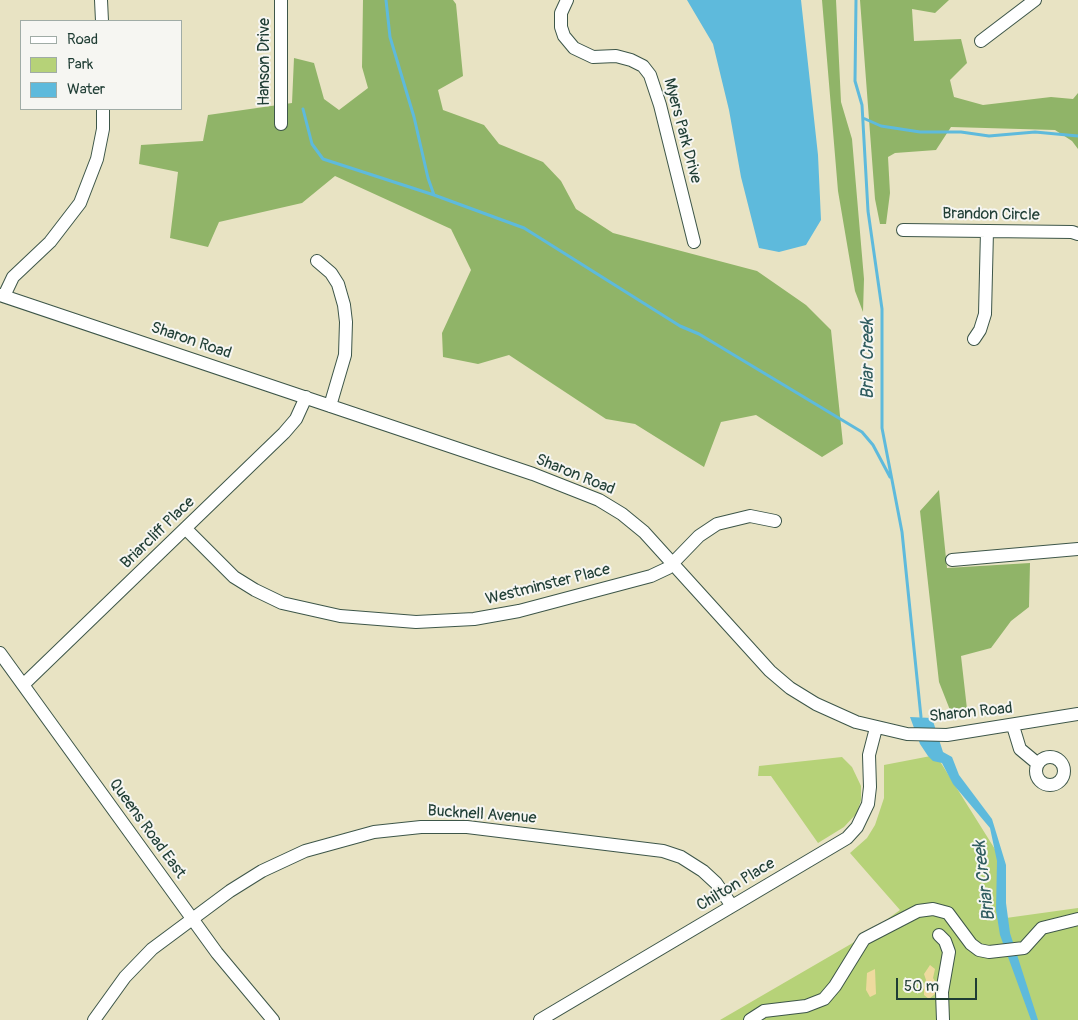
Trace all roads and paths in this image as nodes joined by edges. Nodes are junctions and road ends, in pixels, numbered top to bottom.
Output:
1 (101, 0) edge
2 (281, 0) edge
3 (567, 0) edge
4 (1035, 0) edge
5 (102, 20) edge
6 (981, 41) dead end
7 (103, 110) edge
8 (280, 124) dead end
9 (903, 230) dead end
10 (987, 231) junction
11 (1078, 234) edge
12 (694, 242) dead end
13 (318, 261) dead end
14 (2, 296) edge
15 (974, 339) dead end
16 (306, 397) junction
17 (330, 406) junction
18 (775, 521) dead end
19 (186, 529) junction
20 (1078, 549) edge
21 (952, 560) dead end
22 (672, 564) junction
23 (0, 653) edge
24 (24, 684) junction
25 (1078, 714) edge
26 (1014, 726) junction
27 (876, 728) junction
28 (1038, 764) dead end
29 (732, 906) junction
30 (192, 918) junction
31 (1078, 919) edge
32 (939, 935) dead end
33 (94, 1020) edge
34 (273, 1020) edge
35 (540, 1020) edge
36 (750, 1020) edge
37 (943, 1020) edge

1 - 5 street
2 - 8 street, Hanson Drive
3 - 12 street, Myers Park Drive
4 - 6 street
7 - 14 street
9 - 10 street, Brandon Circle
10 - 11 street, Brandon Circle
10 - 15 street
13 - 17 street
14 - 16 street, Sharon Road
16 - 17 street, Sharon Road
16 - 19 street, Briarcliff Place
17 - 22 street, Sharon Road
18 - 22 street, Westminster Place
19 - 22 street, Westminster Place
19 - 24 street, Briarcliff Place
20 - 21 street
22 - 27 street, Sharon Road
23 - 24 street, Queens Road East
24 - 30 street, Queens Road East
25 - 26 street, Sharon Road
26 - 27 street, Sharon Road
26 - 28 street
27 - 29 street, Chilton Place
29 - 30 street, Bucknell Avenue
29 - 35 street, Chilton Place
30 - 33 street, Bucknell Avenue
30 - 34 street, Queens Road East
31 - 36 street
32 - 37 street

